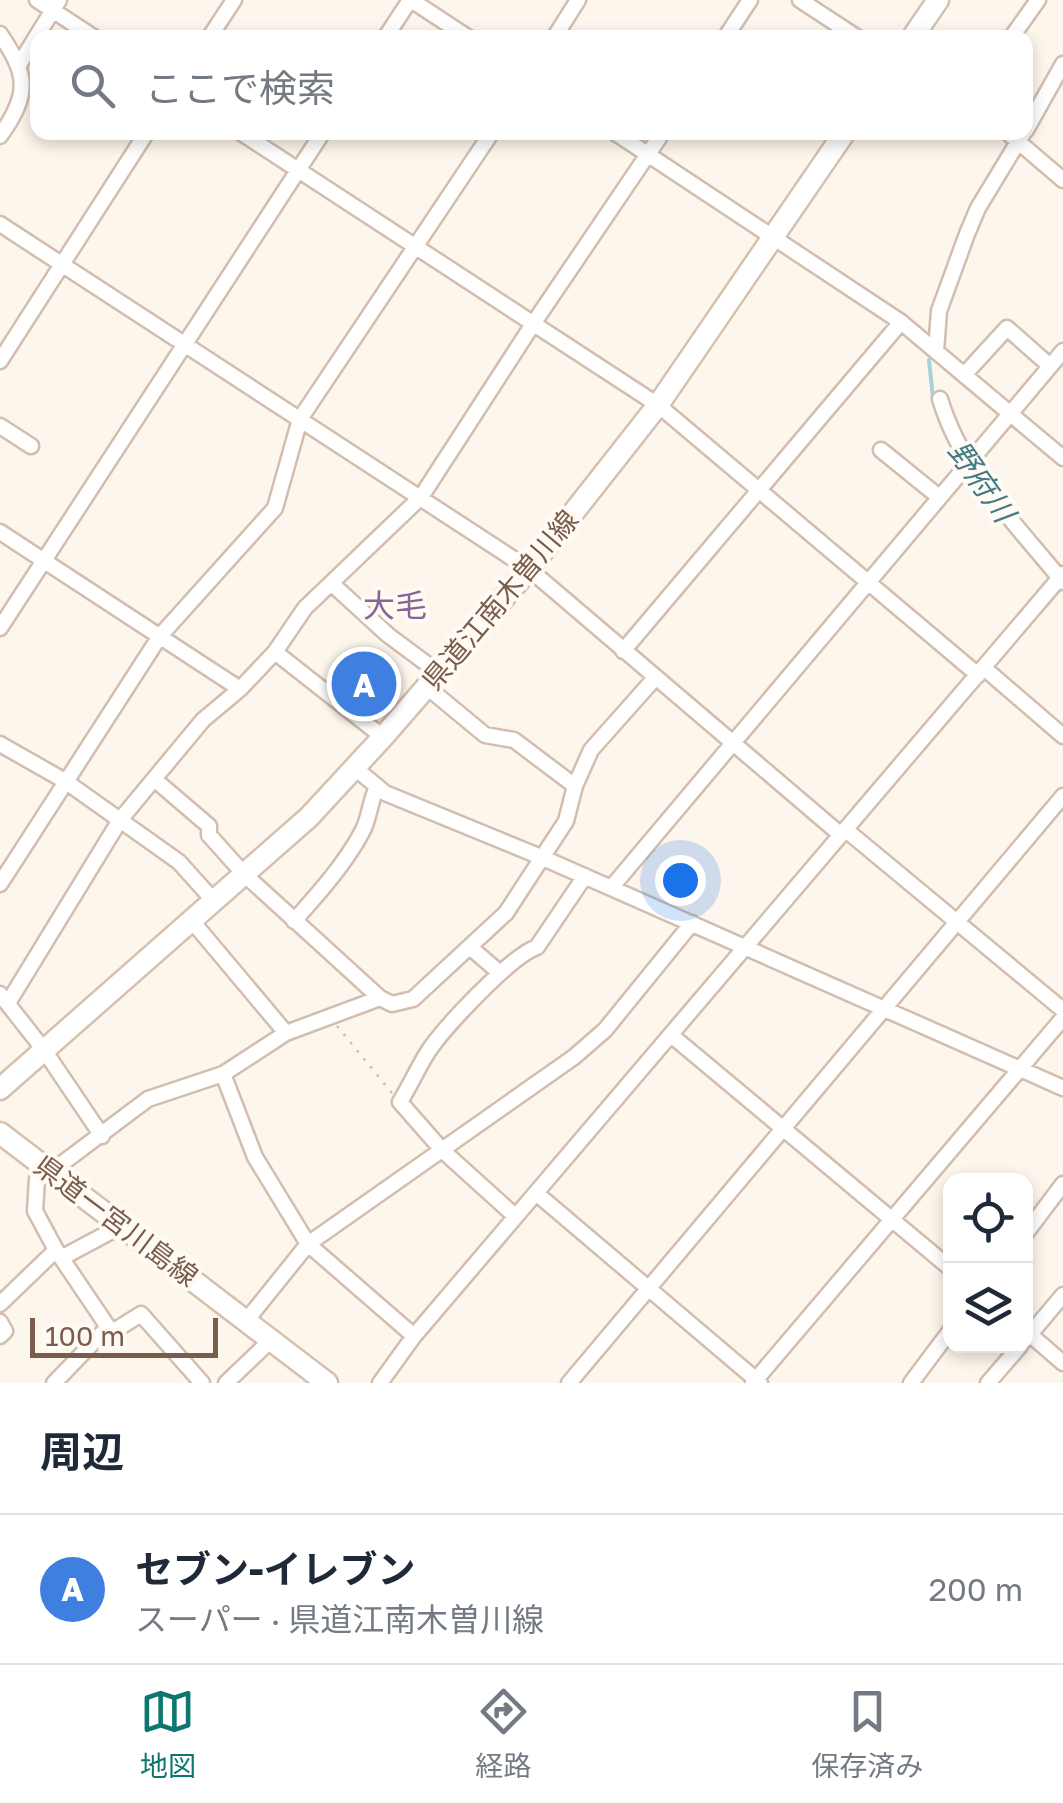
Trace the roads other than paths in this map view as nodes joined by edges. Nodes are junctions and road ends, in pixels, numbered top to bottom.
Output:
1 (37, 0) edge
2 (234, 0) edge
3 (410, 0) edge
4 (578, 0) edge
5 (750, 0) edge
6 (800, 0) edge
7 (938, 0) edge
8 (1038, 0) edge
9 (55, 5) edge
10 (40, 30) edge
11 (85, 30) edge
12 (214, 30) edge
13 (391, 30) edge
14 (456, 30) edge
15 (559, 30) edge
16 (731, 30) edge
17 (846, 30) edge
18 (917, 30) edge
19 (1017, 30) edge
20 (0, 34) edge
21 (30, 47) edge
22 (1063, 64) edge
23 (19, 65) junction
24 (1033, 111) edge
25 (0, 136) edge
26 (142, 140) edge
27 (252, 140) edge
28 (319, 140) edge
29 (487, 140) edge
30 (626, 140) edge
31 (658, 140) edge
32 (839, 140) edge
33 (1015, 140) edge
34 (1024, 140) edge
35 (648, 155) junction
36 (299, 170) junction
37 (1060, 172) edge
38 (0, 224) edge
39 (773, 236) junction
40 (414, 246) junction
41 (62, 265) junction
42 (901, 322) junction
43 (533, 324) junction
44 (185, 344) junction
45 (936, 351) junction
46 (1063, 351) edge
47 (0, 361) edge
48 (1050, 366) junction
49 (964, 375) junction
50 (940, 399) dead end
51 (658, 405) junction
52 (1010, 414) junction
53 (300, 419) junction
54 (0, 426) edge
55 (31, 446) dead end
56 (881, 450) dead end
57 (1063, 458) edge
58 (965, 468) junction
59 (758, 491) junction
60 (421, 498) junction
61 (939, 498) junction
62 (0, 532) edge
63 (44, 561) junction
64 (529, 569) junction
65 (1060, 580) edge
66 (868, 582) junction
67 (331, 583) junction
68 (0, 628) edge
69 (160, 636) junction
70 (623, 651) junction
71 (275, 652) junction
72 (981, 672) junction
73 (655, 678) junction
74 (433, 680) junction
75 (240, 689) junction
76 (1063, 736) edge
77 (384, 737) junction
78 (732, 742) junction
79 (0, 744) edge
80 (354, 768) junction
81 (154, 778) junction
82 (65, 781) junction
83 (575, 786) junction
84 (377, 787) junction
85 (1063, 796) edge
86 (120, 820) junction
87 (844, 832) junction
88 (541, 857) junction
89 (244, 874) junction
90 (585, 876) junction
91 (0, 884) edge
92 (610, 888) junction
93 (214, 901) junction
94 (192, 920) junction
95 (294, 921) junction
96 (957, 922) junction
97 (692, 924) junction
98 (471, 948) junction
99 (746, 948) junction
100 (500, 973) junction
101 (4, 998) edge
102 (380, 998) junction
103 (883, 1009) junction
104 (1063, 1014) edge
105 (286, 1033) junction
106 (671, 1035) junction
107 (44, 1050) junction
108 (1021, 1069) junction
109 (223, 1074) junction
110 (1063, 1088) edge
111 (0, 1089) edge
112 (784, 1127) junction
113 (0, 1133) edge
114 (102, 1136) junction
115 (442, 1150) junction
116 (50, 1170) junction
117 (1063, 1184) edge
118 (536, 1193) junction
119 (515, 1216) junction
120 (893, 1219) junction
121 (1033, 1224) edge
122 (123, 1225) junction
123 (308, 1244) junction
124 (59, 1253) junction
125 (944, 1263) edge
126 (648, 1288) junction
127 (1063, 1295) edge
128 (0, 1304) edge
129 (246, 1321) junction
130 (0, 1322) edge
131 (108, 1327) junction
132 (1033, 1329) edge
133 (0, 1336) edge
134 (414, 1336) junction
135 (271, 1340) junction
136 (943, 1340) edge
137 (1033, 1343) edge
138 (1013, 1353) edge
139 (1063, 1363) edge
140 (757, 1382) edge
141 (54, 1383) edge
142 (202, 1383) edge
143 (226, 1383) edge
144 (327, 1383) edge
145 (380, 1383) edge
146 (569, 1383) edge
147 (911, 1383) edge
148 (988, 1383) edge

1 - 9 street
2 - 12 street
3 - 13 street
3 - 14 street
4 - 15 street
5 - 16 street
6 - 17 street
7 - 18 main road
8 - 19 street
9 - 10 street
9 - 11 street
20 - 23 street
21 - 23 street
22 - 24 street
23 - 25 street
26 - 41 street
27 - 36 street
28 - 36 street
29 - 40 street
30 - 35 street
31 - 35 street
32 - 39 main road, 県道江南木曽川線
33 - 45 street
34 - 37 street
35 - 39 street
35 - 43 street
36 - 40 street
36 - 44 street
38 - 41 street
39 - 42 street
39 - 51 main road, 県道江南木曽川線
40 - 43 street
40 - 53 street
41 - 44 street
41 - 47 street
42 - 45 street
42 - 59 street
43 - 51 street
43 - 60 street
44 - 53 street
44 - 63 street
45 - 49 street
46 - 48 street
48 - 49 street
48 - 52 street
49 - 52 street
50 - 58 street
51 - 59 street
51 - 64 main road, 県道江南木曽川線
52 - 57 street
52 - 58 street
53 - 60 street
53 - 69 street
54 - 55 street
56 - 61 street
58 - 61 street
58 - 65 street
59 - 66 street
59 - 70 street
60 - 64 street
60 - 67 street
61 - 66 street
62 - 63 street
63 - 68 street
63 - 69 street
64 - 70 street
64 - 74 main road, 県道江南木曽川線
65 - 72 street
66 - 72 street
66 - 78 street
67 - 71 street
67 - 74 street
69 - 75 street
69 - 82 street
70 - 73 street
71 - 75 street
71 - 77 street
72 - 76 street
72 - 87 street
73 - 78 street
73 - 83 street
74 - 77 main road, 県道江南木曽川線
74 - 83 street
75 - 81 street
77 - 80 main road, 県道江南木曽川線
78 - 87 street
78 - 92 street
79 - 82 street
80 - 84 street
80 - 89 main road, 県道江南木曽川線
81 - 86 street
81 - 89 street
82 - 86 street
82 - 91 street
83 - 88 street
84 - 88 street
84 - 95 street
85 - 96 street
86 - 93 street
86 - 101 street
87 - 96 street
87 - 99 street
88 - 90 street
88 - 98 street
89 - 93 main road, 県道江南木曽川線
89 - 95 street
90 - 92 street
90 - 100 street
92 - 97 street
93 - 94 main road, 県道江南木曽川線
94 - 105 street
94 - 107 main road, 県道江南木曽川線
95 - 102 street
96 - 103 street
96 - 104 street
97 - 99 street
97 - 115 street
98 - 100 street
98 - 102 street
99 - 103 street
99 - 106 street
100 - 115 street
101 - 107 street
102 - 105 street
103 - 108 street
103 - 112 street
104 - 108 street
105 - 109 street
106 - 112 street
106 - 118 street
107 - 111 main road, 県道江南木曽川線
107 - 114 street
108 - 110 street
108 - 120 street
109 - 114 street
109 - 123 street
112 - 120 street
112 - 126 street
113 - 116 main road, 県道一宮川島線
114 - 116 street
115 - 119 street
115 - 123 street
116 - 122 main road, 県道一宮川島線
116 - 124 street
117 - 121 street
118 - 119 street
118 - 126 street
119 - 134 street
120 - 125 street
120 - 140 street
122 - 124 street
122 - 129 main road, 県道一宮川島線
123 - 129 street
123 - 134 street
124 - 128 street
124 - 131 street
126 - 140 street
126 - 146 street
127 - 132 street
129 - 135 main road, 県道一宮川島線
130 - 133 street
131 - 141 street
131 - 142 street
134 - 145 street
135 - 143 street
135 - 144 main road, 県道一宮川島線
136 - 147 street
137 - 139 street
138 - 148 street

